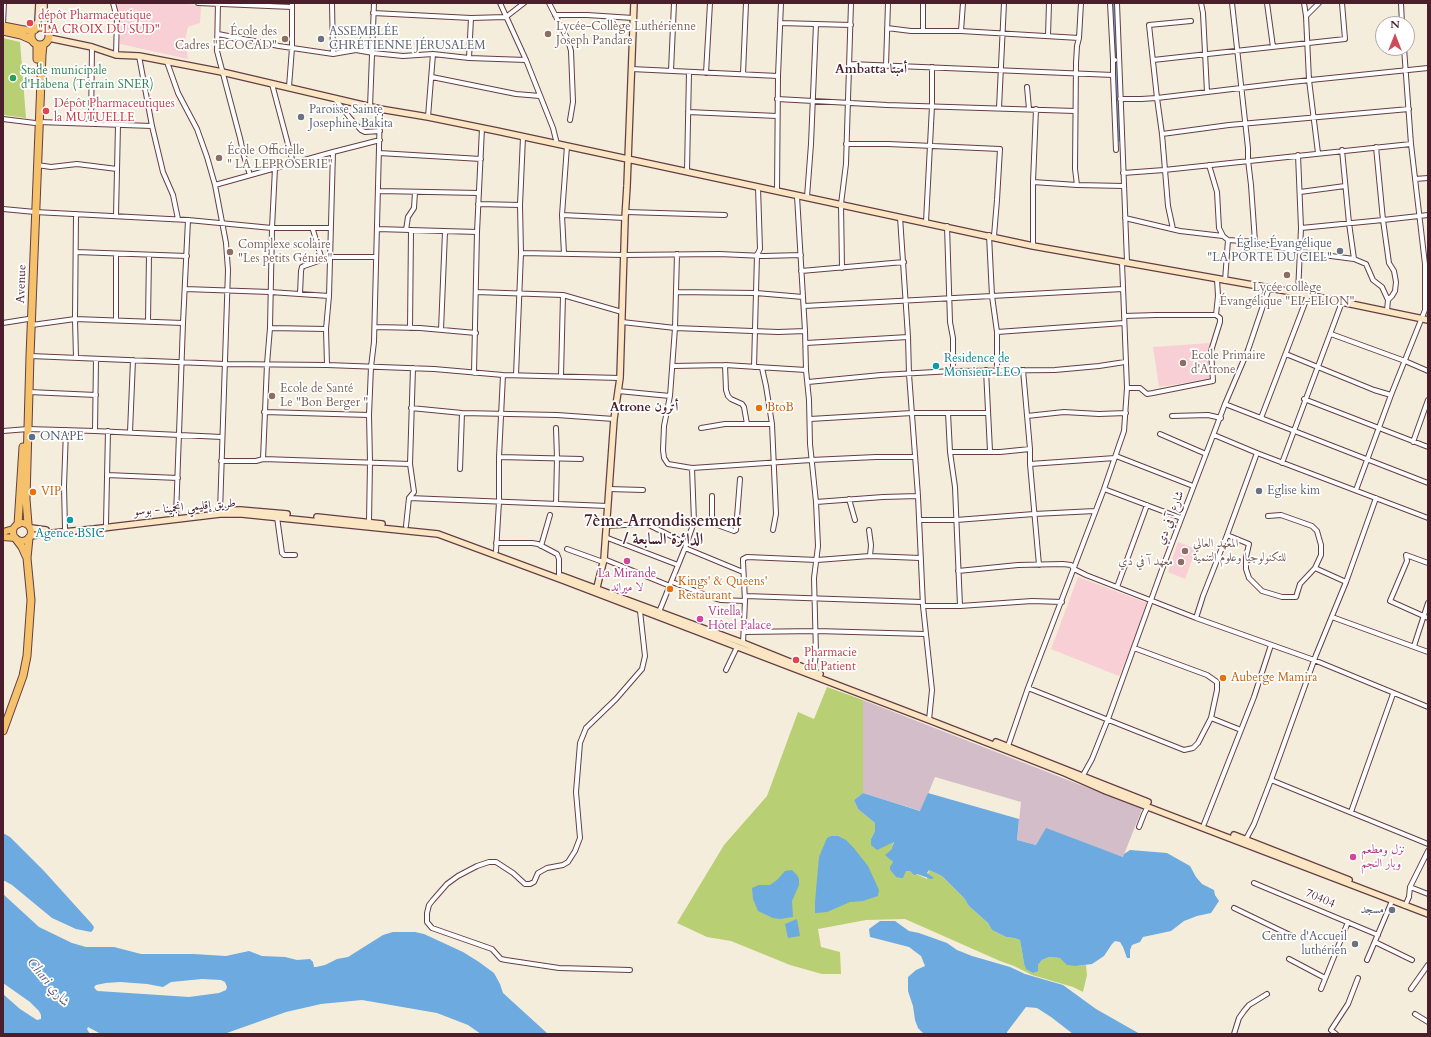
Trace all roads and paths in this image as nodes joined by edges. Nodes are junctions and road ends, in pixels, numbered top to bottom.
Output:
1 (4, 3) edge
2 (39, 3) edge
3 (44, 3) edge
4 (113, 3) edge
5 (198, 3) edge
6 (332, 3) edge
7 (374, 3) edge
8 (500, 3) edge
9 (524, 3) edge
10 (549, 3) edge
11 (634, 3) edge
12 (674, 3) edge
13 (710, 3) edge
14 (746, 3) edge
15 (781, 3) edge
16 (851, 3) edge
17 (888, 3) edge
18 (923, 3) edge
19 (963, 3) edge
20 (1004, 3) edge
21 (1049, 3) edge
22 (1081, 3) edge
23 (1110, 3) edge
24 (1117, 3) edge
25 (1201, 3) edge
26 (1232, 3) edge
27 (1267, 3) edge
28 (1304, 3) edge
29 (1319, 3) edge
30 (1342, 3) edge
31 (1401, 3) edge
32 (218, 4) edge
33 (292, 5) edge
34 (373, 13) junction
35 (555, 15) junction
36 (1306, 16) junction
37 (1402, 16) edge
38 (506, 17) junction
39 (471, 18) junction
40 (633, 18) junction
41 (1191, 21) dead end
42 (780, 23) junction
43 (816, 24) junction
44 (3, 25) edge
45 (851, 25) junction
46 (887, 28) junction
47 (35, 29) junction
48 (47, 30) junction
49 (923, 30) junction
50 (3, 31) edge
51 (960, 31) junction
52 (1002, 33) junction
53 (218, 34) junction
54 (1048, 36) junction
55 (49, 38) junction
56 (1079, 38) junction
57 (38, 43) junction
58 (1308, 43) junction
59 (92, 47) junction
60 (1273, 47) junction
61 (292, 48) junction
62 (1236, 52) junction
63 (373, 53) junction
64 (334, 54) junction
65 (433, 54) junction
66 (116, 55) junction
67 (1205, 55) junction
68 (139, 56) junction
69 (1405, 56) edge
70 (469, 58) junction
71 (526, 60) junction
72 (1113, 60) junction
73 (1119, 60) junction
74 (1153, 60) junction
75 (167, 62) junction
76 (850, 64) junction
77 (886, 66) junction
78 (932, 67) junction
79 (1428, 68) edge
80 (631, 69) junction
81 (1001, 70) junction
82 (1407, 70) junction
83 (671, 71) junction
84 (222, 72) junction
85 (689, 72) junction
86 (706, 73) junction
87 (742, 74) junction
88 (1077, 74) junction
89 (1113, 75) junction
90 (778, 76) junction
91 (432, 77) junction
92 (1309, 80) junction
93 (272, 84) junction
94 (289, 87) junction
95 (1027, 87) dead end
96 (1240, 88) junction
97 (1207, 92) junction
98 (540, 96) junction
99 (1157, 98) junction
100 (335, 99) junction
101 (778, 99) junction
102 (1120, 99) junction
103 (813, 100) junction
104 (849, 102) junction
105 (932, 106) junction
106 (370, 107) junction
107 (999, 108) junction
108 (380, 109) junction
109 (1029, 109) junction
110 (1036, 109) junction
111 (1409, 109) junction
112 (688, 112) junction
113 (1075, 112) junction
114 (777, 116) junction
115 (428, 117) junction
116 (1315, 117) junction
117 (3, 119) edge
118 (570, 120) dead end
119 (37, 123) junction
120 (91, 124) junction
121 (118, 125) junction
122 (1245, 125) junction
123 (152, 126) junction
124 (482, 128) junction
125 (380, 131) junction
126 (1162, 134) junction
127 (523, 137) junction
128 (380, 140) junction
129 (557, 144) junction
130 (846, 144) junction
131 (1412, 144) junction
132 (567, 146) junction
133 (930, 146) junction
134 (1376, 147) junction
135 (1116, 150) dead end
136 (1342, 150) junction
137 (333, 152) junction
138 (379, 153) junction
139 (1318, 153) junction
140 (1298, 155) junction
141 (481, 159) junction
142 (628, 159) junction
143 (1248, 160) junction
144 (293, 163) junction
145 (37, 165) junction
146 (1209, 165) junction
147 (275, 168) junction
148 (117, 169) junction
149 (1164, 170) junction
150 (687, 171) junction
151 (1123, 173) junction
152 (250, 175) junction
153 (1428, 178) edge
154 (1416, 180) junction
155 (1033, 182) junction
156 (215, 185) junction
157 (1077, 185) junction
158 (1124, 186) junction
159 (1345, 186) junction
160 (758, 187) junction
161 (379, 191) junction
162 (777, 191) junction
163 (415, 192) junction
164 (1300, 192) junction
165 (479, 193) junction
166 (797, 196) junction
167 (807, 197) junction
168 (478, 204) junction
169 (841, 204) junction
170 (520, 205) junction
171 (3, 209) edge
172 (34, 212) junction
173 (76, 214) junction
174 (116, 215) junction
175 (562, 215) junction
176 (625, 215) junction
177 (725, 215) dead end
178 (1428, 215) edge
179 (1420, 216) junction
180 (900, 217) junction
181 (1125, 218) junction
182 (178, 219) junction
183 (188, 220) junction
184 (1383, 220) junction
185 (926, 222) junction
186 (223, 223) junction
187 (1349, 223) junction
188 (946, 226) junction
189 (272, 228) junction
190 (331, 228) junction
191 (1302, 228) junction
192 (377, 229) junction
193 (1173, 229) junction
194 (313, 230) dead end
195 (406, 230) junction
196 (411, 230) junction
197 (444, 232) junction
198 (477, 232) junction
199 (991, 236) junction
200 (1222, 236) junction
201 (1228, 240) junction
202 (1255, 242) junction
203 (1033, 246) junction
204 (76, 252) junction
205 (1300, 252) junction
206 (521, 253) junction
207 (116, 254) junction
208 (564, 254) junction
209 (677, 254) junction
210 (149, 255) junction
211 (624, 255) junction
212 (757, 255) junction
213 (801, 255) junction
214 (187, 256) junction
215 (330, 257) junction
216 (376, 257) junction
217 (1354, 259) junction
218 (322, 260) junction
219 (904, 262) junction
220 (1125, 262) junction
221 (842, 268) junction
222 (801, 271) junction
223 (1217, 279) junction
224 (1225, 281) junction
225 (1270, 288) junction
226 (185, 289) junction
227 (1123, 289) junction
228 (228, 291) junction
229 (476, 292) junction
230 (676, 292) junction
231 (270, 293) junction
232 (756, 293) junction
233 (1298, 293) junction
234 (300, 294) junction
235 (519, 294) junction
236 (563, 295) junction
237 (329, 296) junction
238 (992, 296) junction
239 (1308, 296) junction
240 (803, 297) junction
241 (949, 298) junction
242 (906, 300) junction
243 (1388, 300) junction
244 (1342, 302) junction
245 (804, 306) junction
246 (1387, 311) junction
247 (622, 312) junction
248 (1216, 315) junction
249 (1124, 316) junction
250 (75, 319) junction
251 (1425, 319) edge
252 (116, 320) junction
253 (148, 321) junction
254 (30, 322) junction
255 (622, 322) junction
256 (3, 323) edge
257 (183, 323) junction
258 (1124, 323) junction
259 (375, 327) junction
260 (270, 328) junction
261 (410, 328) junction
262 (676, 328) junction
263 (326, 329) junction
264 (442, 330) junction
265 (754, 331) junction
266 (805, 331) junction
267 (476, 332) junction
268 (997, 332) junction
269 (1330, 334) junction
270 (908, 337) junction
271 (806, 342) junction
272 (1286, 354) junction
273 (30, 356) junction
274 (76, 358) junction
275 (96, 359) junction
276 (132, 360) junction
277 (1405, 361) junction
278 (182, 362) junction
279 (1125, 362) junction
280 (226, 364) junction
281 (266, 364) junction
282 (326, 365) junction
283 (725, 365) junction
284 (673, 366) junction
285 (371, 367) junction
286 (754, 367) junction
287 (1318, 367) junction
288 (413, 368) junction
289 (762, 368) junction
290 (806, 370) junction
291 (986, 370) junction
292 (997, 370) junction
293 (1023, 370) junction
294 (953, 371) junction
295 (1428, 371) edge
296 (474, 373) junction
297 (909, 374) junction
298 (503, 375) junction
299 (516, 375) junction
300 (561, 376) junction
301 (620, 378) junction
302 (808, 382) junction
303 (1127, 388) junction
304 (618, 391) junction
305 (29, 392) junction
306 (96, 395) junction
307 (1391, 395) junction
308 (670, 396) junction
309 (1304, 399) junction
310 (1428, 400) edge
311 (1225, 404) junction
312 (412, 408) junction
313 (264, 412) junction
314 (462, 412) junction
315 (912, 413) junction
316 (948, 413) junction
317 (988, 413) junction
318 (1126, 413) junction
319 (500, 414) junction
320 (369, 416) junction
321 (1028, 416) junction
322 (1172, 416) dead end
323 (1221, 418) junction
324 (1261, 418) junction
325 (614, 419) junction
326 (810, 419) junction
327 (747, 424) junction
328 (772, 424) junction
329 (556, 428) dead end
330 (701, 428) dead end
331 (26, 429) junction
332 (1379, 429) junction
333 (66, 430) junction
334 (3, 431) edge
335 (95, 431) junction
336 (108, 431) junction
337 (1293, 431) junction
338 (130, 432) junction
339 (180, 434) junction
340 (1160, 434) dead end
341 (1214, 435) junction
342 (222, 437) junction
343 (1413, 442) junction
344 (1428, 447) edge
345 (1030, 449) junction
346 (990, 451) junction
347 (950, 452) junction
348 (1257, 453) junction
349 (1206, 454) junction
350 (499, 457) junction
351 (915, 457) junction
352 (1115, 457) junction
353 (557, 458) junction
354 (263, 459) junction
355 (581, 459) dead end
356 (811, 460) junction
357 (1367, 460) junction
358 (221, 461) junction
359 (370, 462) junction
360 (773, 463) junction
361 (1282, 463) junction
362 (410, 464) junction
363 (1030, 464) junction
364 (692, 468) junction
365 (460, 469) dead end
366 (107, 475) junction
367 (178, 478) junction
368 (740, 479) dead end
369 (1428, 483) edge
370 (1194, 486) junction
371 (609, 489) junction
372 (643, 490) dead end
373 (1104, 490) junction
374 (1356, 490) junction
375 (712, 496) dead end
376 (918, 496) junction
377 (409, 498) junction
378 (1376, 498) junction
379 (849, 499) junction
380 (499, 502) junction
381 (816, 502) junction
382 (556, 504) junction
383 (1147, 504) junction
384 (608, 506) junction
385 (1095, 511) junction
386 (220, 512) junction
387 (1034, 514) junction
388 (550, 515) dead end
389 (176, 516) junction
390 (1268, 516) dead end
391 (277, 517) junction
392 (1181, 518) junction
393 (1428, 518) edge
394 (855, 520) dead end
395 (919, 520) junction
396 (956, 520) junction
397 (342, 521) junction
398 (369, 522) junction
399 (694, 522) junction
400 (712, 523) junction
401 (106, 524) junction
402 (647, 524) junction
403 (16, 526) junction
404 (29, 526) junction
405 (406, 526) junction
406 (606, 526) junction
407 (65, 529) junction
408 (773, 530) dead end
409 (869, 530) dead end
410 (3, 532) edge
411 (1227, 535) junction
412 (3, 537) edge
413 (30, 537) junction
414 (605, 537) junction
415 (16, 539) junction
416 (496, 543) junction
417 (541, 546) junction
418 (686, 546) junction
419 (567, 549) dead end
420 (496, 551) junction
421 (295, 555) dead end
422 (870, 556) junction
423 (27, 558) junction
424 (920, 558) junction
425 (603, 560) junction
426 (817, 560) junction
427 (1428, 563) edge
428 (678, 565) junction
429 (1039, 565) junction
430 (1315, 568) junction
431 (1074, 569) junction
432 (958, 571) junction
433 (743, 572) junction
434 (559, 575) junction
435 (1346, 582) junction
436 (671, 584) junction
437 (1117, 587) junction
438 (596, 591) junction
439 (745, 598) junction
440 (814, 598) junction
441 (1151, 600) junction
442 (1062, 602) junction
443 (1428, 603) edge
444 (922, 604) junction
445 (960, 606) junction
446 (640, 611) junction
447 (659, 612) junction
448 (1332, 616) junction
449 (1426, 617) edge
450 (1196, 618) junction
451 (816, 631) junction
452 (744, 632) junction
453 (925, 634) junction
454 (743, 644) junction
455 (1271, 645) junction
456 (1414, 646) junction
457 (737, 647) junction
458 (1134, 648) junction
459 (1428, 652) edge
460 (1314, 660) junction
461 (726, 670) dead end
462 (814, 672) junction
463 (1028, 688) junction
464 (1393, 694) junction
465 (1428, 708) edge
466 (930, 718) junction
467 (1211, 718) junction
468 (1108, 719) junction
469 (3, 730) edge
470 (1241, 730) junction
471 (1008, 746) junction
472 (1081, 778) junction
473 (1271, 780) junction
474 (1148, 806) junction
475 (1351, 812) junction
476 (1204, 824) junction
477 (1139, 828) dead end
478 (1245, 841) junction
479 (1428, 844) edge
480 (1428, 851) edge
481 (1254, 883) dead end
482 (1410, 887) junction
483 (1428, 894) edge
484 (1392, 900) junction
485 (1406, 904) junction
486 (1234, 908) dead end
487 (1428, 911) edge
488 (1428, 914) edge
489 (1348, 922) junction
490 (1378, 935) junction
491 (1292, 936) dead end
492 (1374, 942) junction
493 (1290, 959) dead end
494 (1367, 960) dead end
495 (1412, 960) dead end
496 (1428, 965) edge
497 (630, 970) dead end
498 (1324, 978) junction
499 (1358, 978) dead end
500 (1321, 989) dead end
501 (1411, 989) dead end
502 (1267, 994) dead end
503 (1415, 1014) dead end
504 (1428, 1022) edge
505 (1234, 1034) edge
506 (1336, 1034) edge

1 - 44 street
2 - 47 main road
3 - 48 main road
4 - 66 street
5 - 32 street
6 - 64 street
7 - 34 street
8 - 38 street
9 - 38 street
10 - 35 street
11 - 40 main road
12 - 83 street
13 - 86 street
14 - 87 street
15 - 42 street
16 - 45 street
17 - 46 street
18 - 49 street
19 - 51 street
20 - 52 street
21 - 54 street
22 - 56 street
23 - 72 street
24 - 73 street
25 - 67 street
26 - 62 street
27 - 60 street
28 - 36 street
29 - 36 street
30 - 58 street
31 - 37 street
32 - 33 street
32 - 53 street
33 - 61 street
34 - 39 street
34 - 63 street
35 - 40 street
35 - 118 street
36 - 58 street
38 - 39 street
38 - 71 street
39 - 70 street
40 - 80 main road
41 - 74 street
42 - 43 street
42 - 90 street
43 - 45 street
43 - 103 street
44 - 47 highway
45 - 76 street
46 - 49 street
46 - 77 street
47 - 48 highway
47 - 57 highway
48 - 55 highway
49 - 51 street
50 - 57 highway
51 - 52 street
52 - 54 street
52 - 81 street
53 - 61 street
53 - 84 street
54 - 56 street
55 - 57 highway
55 - 59 main road
56 - 88 street
57 - 119 highway
58 - 60 street
58 - 92 street
59 - 66 main road
59 - 120 street
60 - 62 street
61 - 64 street
61 - 94 street
62 - 67 street
62 - 96 street
63 - 64 street
63 - 65 street
63 - 106 street
65 - 70 street
65 - 91 street
66 - 68 main road
67 - 74 street
67 - 97 street
68 - 75 main road
68 - 123 street
69 - 82 street
70 - 71 street
71 - 98 street
72 - 73 street
72 - 89 street
73 - 102 street
74 - 99 street
75 - 84 main road
75 - 156 street
76 - 77 street
76 - 104 street
77 - 78 street
78 - 81 street
78 - 105 street
79 - 82 street
80 - 83 street
80 - 142 main road
81 - 88 street
81 - 107 street
82 - 92 street
82 - 111 street
83 - 85 street
84 - 93 main road
84 - 152 street
85 - 86 street
85 - 112 street
86 - 87 street
87 - 90 street
88 - 89 street
88 - 113 street
89 - 135 street
90 - 101 street
91 - 98 street
91 - 115 street
92 - 96 street
92 - 116 street
93 - 94 main road
93 - 144 street
94 - 100 main road
95 - 109 street
96 - 97 street
96 - 122 street
97 - 99 street
98 - 129 street
99 - 102 street
99 - 126 street
100 - 106 main road
100 - 125 street
101 - 103 street
101 - 114 street
102 - 151 street
103 - 104 street
103 - 167 street
104 - 105 street
104 - 130 street
105 - 107 street
105 - 133 street
106 - 108 main road
107 - 109 street
108 - 115 main road
108 - 125 street
109 - 110 street
110 - 113 street
110 - 155 street
111 - 116 street
111 - 131 street
112 - 114 street
112 - 150 street
113 - 157 street
114 - 162 street
115 - 124 main road
116 - 122 street
116 - 139 street
117 - 119 street
119 - 120 street
119 - 145 highway
119 - 172 highway
120 - 121 street
121 - 123 street
121 - 148 street
122 - 126 street
122 - 143 street
123 - 182 street
124 - 127 main road
124 - 141 street
125 - 128 street
126 - 149 street
127 - 129 main road
127 - 170 street
128 - 137 street
128 - 138 street
129 - 132 main road
130 - 133 street
130 - 169 street
131 - 134 street
131 - 154 street
132 - 142 main road
132 - 175 street
133 - 185 street
133 - 199 street
134 - 136 street
134 - 184 street
136 - 139 street
136 - 159 street
137 - 144 street
137 - 190 street
138 - 141 street
138 - 161 street
139 - 140 street
140 - 143 street
140 - 164 street
141 - 165 street
142 - 150 main road
142 - 176 main road
143 - 146 street
143 - 202 street
144 - 147 street
145 - 148 street
145 - 172 highway
146 - 149 street
146 - 200 street
147 - 152 street
147 - 189 street
148 - 174 street
149 - 151 street
149 - 193 street
150 - 160 main road
151 - 158 street
152 - 156 street
153 - 154 street
154 - 179 street
155 - 157 street
155 - 203 street
156 - 186 street
157 - 158 street
158 - 181 street
159 - 164 street
159 - 187 street
160 - 162 main road
160 - 212 street
161 - 163 street
161 - 192 street
162 - 166 main road
163 - 165 street
163 - 195 street
164 - 191 street
165 - 168 street
166 - 167 main road
166 - 213 street
167 - 169 main road
168 - 170 street
168 - 198 street
169 - 180 main road
169 - 221 street
170 - 206 street
171 - 172 street
172 - 173 street
172 - 254 highway
173 - 174 street
173 - 204 street
174 - 182 street
175 - 176 street
175 - 208 street
176 - 177 street
176 - 211 main road
178 - 179 street
179 - 184 street
179 - 251 street
180 - 185 main road
180 - 219 street
181 - 193 street
181 - 220 street
182 - 183 street
183 - 186 street
183 - 214 street
184 - 187 street
184 - 243 street
185 - 188 main road
186 - 189 street
186 - 228 street
187 - 191 street
187 - 217 street
188 - 199 main road
188 - 241 street
189 - 190 street
189 - 231 street
190 - 215 street
191 - 205 street
192 - 195 street
192 - 216 street
193 - 200 street
194 - 218 street
195 - 196 street
196 - 197 street
196 - 261 street
197 - 198 street
197 - 264 street
198 - 229 street
199 - 203 main road
199 - 238 street
200 - 201 street
201 - 202 street
201 - 224 street
202 - 205 street
203 - 220 main road
204 - 207 street
204 - 250 street
205 - 217 street
205 - 233 street
206 - 208 street
206 - 235 street
207 - 210 street
207 - 252 street
208 - 211 street
209 - 211 street
209 - 212 street
209 - 230 street
210 - 214 street
210 - 253 street
211 - 247 main road
212 - 213 street
212 - 232 street
213 - 222 street
214 - 226 street
215 - 216 street
215 - 218 street
215 - 237 street
216 - 259 street
217 - 243 street
218 - 234 street
219 - 221 street
219 - 242 street
220 - 223 main road
220 - 227 street
221 - 222 street
222 - 240 street
223 - 224 main road
223 - 248 street
224 - 225 main road
225 - 233 main road
225 - 311 street, شارع آ في دي
226 - 228 street
226 - 257 street
227 - 238 street
227 - 249 street
228 - 231 street
228 - 280 street
229 - 235 street
229 - 267 street
230 - 232 street
230 - 262 street
231 - 234 street
231 - 237 street
231 - 260 street
232 - 240 street
232 - 265 street
233 - 239 main road
234 - 237 street
235 - 236 street
235 - 299 street
236 - 247 street
236 - 300 street
237 - 263 street
238 - 241 street
238 - 268 street
239 - 244 main road
239 - 272 street
240 - 245 street
241 - 242 street
241 - 294 street
242 - 245 street
242 - 270 street
243 - 246 street
244 - 246 main road
244 - 269 street
245 - 266 street
246 - 251 main road
247 - 255 main road
248 - 249 street
248 - 303 street
249 - 258 street
250 - 252 street
250 - 254 street
250 - 274 street
251 - 277 street
252 - 253 street
253 - 257 street
254 - 256 street
254 - 273 highway
254 - 331 highway
255 - 262 street
255 - 301 main road
257 - 278 street
258 - 268 street
258 - 279 street
259 - 261 street
259 - 285 street
260 - 263 street
260 - 281 street
261 - 264 street
262 - 265 street
262 - 284 street
263 - 282 street
264 - 267 street
265 - 266 street
265 - 286 street
266 - 271 street
267 - 296 street
268 - 292 street
269 - 277 street
269 - 287 street
270 - 271 street
270 - 297 street
271 - 290 street
272 - 287 street
272 - 324 street
273 - 274 street
273 - 305 highway
274 - 275 street
275 - 276 street
275 - 306 street
276 - 278 street
276 - 338 street
277 - 295 street
277 - 307 street
278 - 280 street
278 - 339 street
279 - 293 street
279 - 303 street
280 - 281 street
280 - 342 street
281 - 282 street
281 - 313 street
282 - 285 street
283 - 284 street
283 - 286 street
283 - 327 street
284 - 308 street
285 - 288 street
285 - 320 street
286 - 289 street
287 - 307 street
287 - 309 street
288 - 296 street
288 - 312 street
289 - 290 street
289 - 328 street
290 - 302 street
291 - 292 street
291 - 294 street
291 - 317 street
292 - 293 street
293 - 321 street
294 - 297 street
296 - 298 street
297 - 302 street
297 - 315 street
298 - 299 street
298 - 319 street
299 - 300 street
300 - 301 street
301 - 304 main road
302 - 326 street
303 - 318 street
304 - 308 street
304 - 325 main road
305 - 306 street
305 - 331 highway
306 - 335 street
307 - 332 street
308 - 364 street
309 - 332 street
309 - 337 street
310 - 343 street
311 - 323 street, شارع آ في دي
311 - 324 street
312 - 314 street
312 - 362 street
313 - 320 street
313 - 354 street
314 - 319 street
314 - 365 street
315 - 316 street
315 - 326 street
315 - 351 street
316 - 317 street
316 - 347 street
317 - 346 street
318 - 321 street
318 - 352 street
319 - 325 street
319 - 350 street
320 - 359 street
321 - 345 street
322 - 323 street
323 - 341 street, شارع آ في دي
324 - 337 street
325 - 371 main road
326 - 356 street
327 - 328 street
327 - 330 street
328 - 360 street
329 - 353 street
331 - 333 street
331 - 334 street
331 - 403 highway
331 - 404 highway
332 - 343 street
332 - 357 street
333 - 335 street
333 - 407 street
335 - 336 street
336 - 338 street
336 - 366 street
337 - 357 street
337 - 361 street
338 - 339 street
339 - 342 street
339 - 367 street
340 - 349 street
341 - 348 street
341 - 349 street, شارع آ في دي
342 - 358 street
343 - 344 street
345 - 346 street
345 - 363 street
346 - 347 street
347 - 396 street
348 - 361 street
348 - 411 street
349 - 370 street, شارع آ في دي
350 - 353 street
350 - 380 street
351 - 356 street
351 - 376 street
352 - 363 street
352 - 370 street
352 - 373 street
353 - 355 street
353 - 382 street
354 - 358 street
354 - 359 street
356 - 360 street
356 - 381 street
357 - 369 street
357 - 374 street
358 - 386 street
359 - 362 street
359 - 398 street
360 - 364 street
360 - 408 street
361 - 374 street
362 - 377 street
363 - 387 street
364 - 399 street
366 - 367 street
366 - 401 street
367 - 389 street
368 - 400 street
370 - 392 street, شارع آ في دي
371 - 372 street
371 - 384 main road
373 - 383 street
373 - 385 street
374 - 378 street
375 - 400 street
376 - 379 street
376 - 395 street
377 - 380 street
377 - 405 street
378 - 393 street
378 - 435 street
379 - 381 street
379 - 394 street
380 - 382 street
380 - 416 street
381 - 426 street
382 - 384 street
383 - 392 street
383 - 437 street
384 - 406 main road
385 - 387 street
385 - 431 street
386 - 389 main road, طريق إقليمي انجمينا - بوسو
386 - 391 main road, طريق إقليمي انجمينا - بوسو
386 - 397 main road, طريق إقليمي انجمينا - بوسو
386 - 413 main road, طريق إقليمي انجمينا - بوسو
387 - 396 street
387 - 429 street
388 - 417 street
389 - 401 main road, طريق إقليمي انجمينا - بوسو
390 - 430 street
391 - 397 main road, طريق إقليمي انجمينا - بوسو
391 - 421 street
392 - 441 street, شارع آ في دي
395 - 396 street
395 - 424 street
396 - 432 street
397 - 398 main road
397 - 438 main road
398 - 405 main road
399 - 400 street
399 - 402 street
399 - 418 street
401 - 407 main road, طريق إقليمي انجمينا - بوسو
402 - 406 street
402 - 418 street
403 - 404 main road
403 - 410 main road
403 - 415 main road
404 - 407 main road, طريق إقليمي انجمينا - بوسو
404 - 413 main road
405 - 420 main road
406 - 414 main road
409 - 422 street
411 - 430 street
411 - 450 street
412 - 415 main road
413 - 415 main road
413 - 423 highway
414 - 425 main road
414 - 428 street
415 - 423 highway
416 - 417 street
416 - 420 street
417 - 434 street
418 - 428 street
418 - 433 street
419 - 425 street
420 - 434 main road
422 - 424 street
422 - 426 street
423 - 469 highway
424 - 444 street
425 - 436 street
425 - 438 main road
426 - 433 street
426 - 440 street
427 - 449 street
428 - 436 street
429 - 431 street
429 - 432 street
430 - 435 street
431 - 437 street
431 - 442 street
432 - 445 street
433 - 439 street
434 - 438 main road
435 - 448 street
436 - 439 street
436 - 447 street
437 - 441 street
438 - 446 main road
438 - 447 main road
439 - 440 street
439 - 452 street
440 - 444 street
440 - 451 street
441 - 450 street
441 - 458 street, شارع آ في دي
442 - 445 street
442 - 463 street
443 - 449 street
444 - 445 street
444 - 453 street
446 - 457 main road
446 - 497 street
447 - 454 main road
448 - 456 street
448 - 460 street
449 - 456 street
450 - 455 street
451 - 452 street
451 - 453 street
451 - 462 street
452 - 454 street
453 - 466 street
454 - 462 main road
455 - 460 street
455 - 470 street
456 - 459 street
457 - 461 street
457 - 466 main road
458 - 467 street
458 - 468 street, شارع آ في دي
460 - 464 street
460 - 473 street
462 - 466 main road
463 - 468 street
463 - 471 street
464 - 465 street
464 - 475 street
466 - 471 main road
466 - 472 main road
467 - 468 street
467 - 470 street
468 - 472 street, شارع آ في دي
470 - 476 street
471 - 472 main road
472 - 474 main road
472 - 476 main road
473 - 475 street
473 - 478 street
474 - 477 street
474 - 478 main road
475 - 479 street
476 - 478 main road
478 - 484 main road
478 - 485 main road
480 - 482 street
481 - 489 street, 70404
482 - 483 street
482 - 485 street
484 - 485 main road
484 - 490 street
485 - 487 main road
485 - 488 main road
486 - 491 street
489 - 490 street, 70404
489 - 498 street
490 - 492 street
492 - 494 street
492 - 495 street
493 - 498 street
496 - 501 street
498 - 500 street
499 - 506 street
502 - 505 street
503 - 504 street

